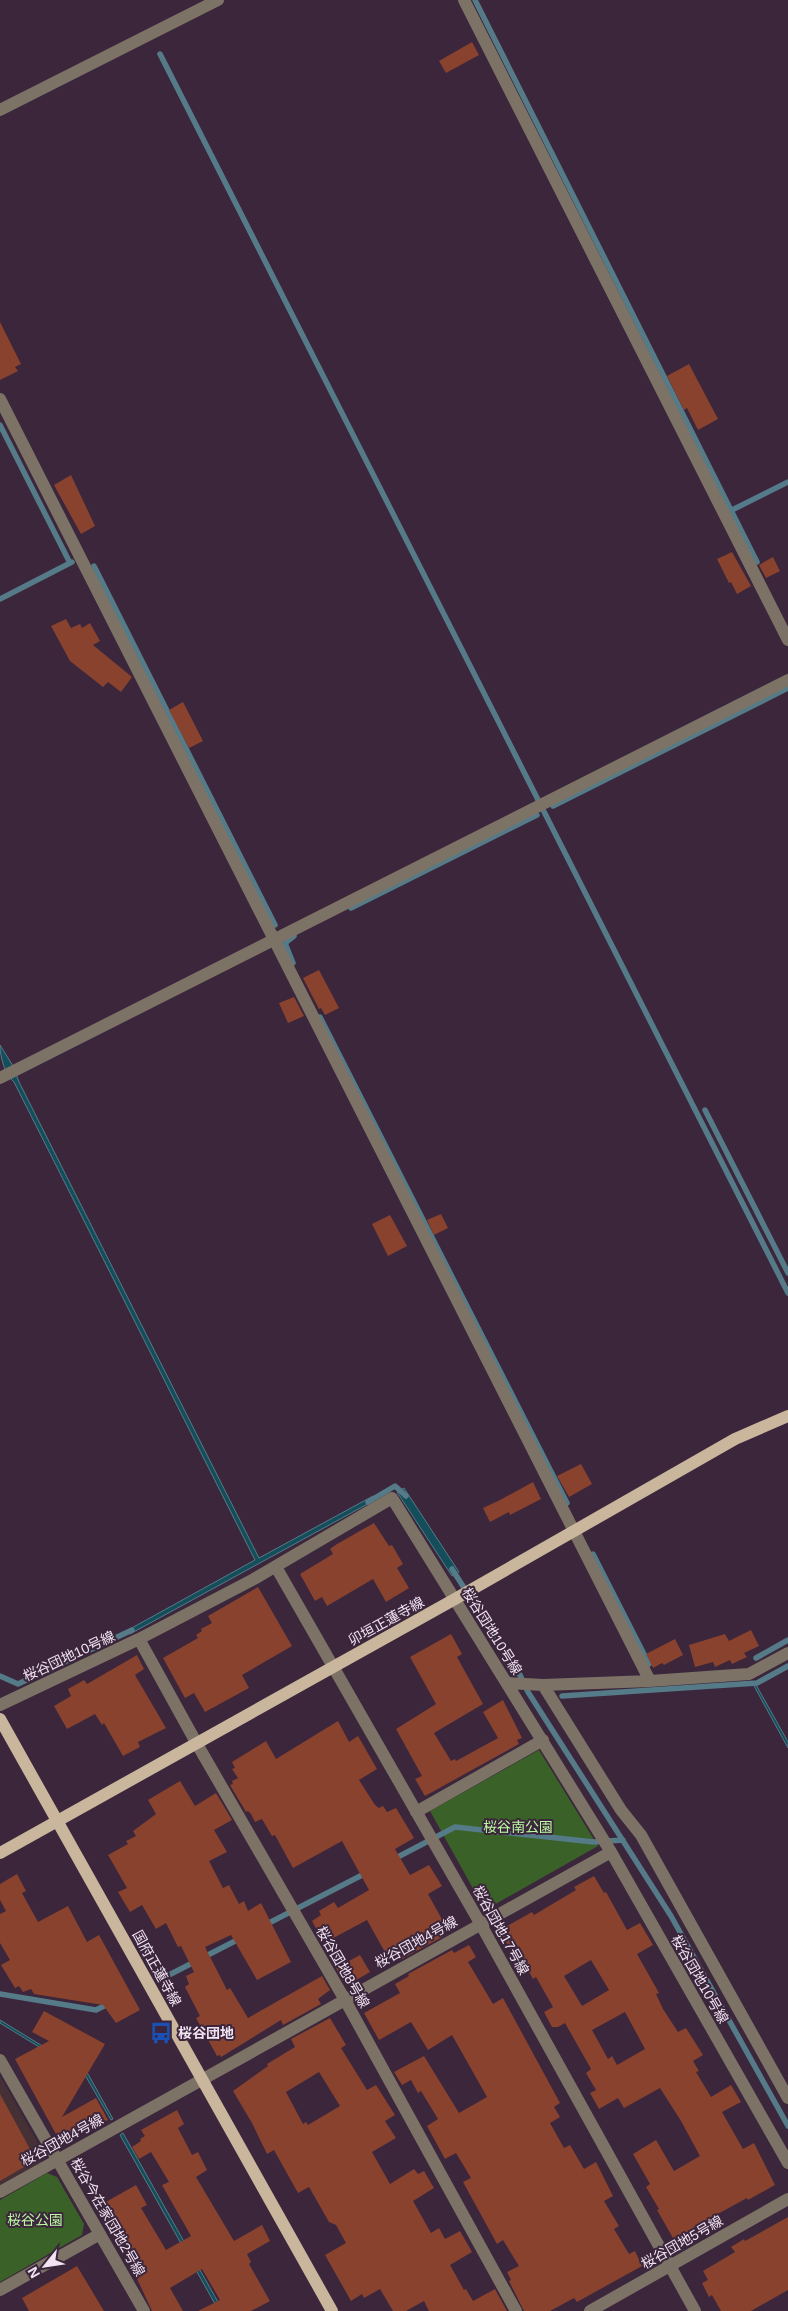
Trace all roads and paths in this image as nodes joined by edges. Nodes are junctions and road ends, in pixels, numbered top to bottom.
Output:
1 (218, 0) edge
2 (464, 0) edge
3 (0, 110) edge
4 (0, 399) edge
5 (788, 640) edge
6 (788, 680) edge
7 (274, 940) junction
8 (0, 1078) edge
9 (788, 1416) edge
10 (573, 1531) junction
11 (276, 1567) junction
12 (455, 1599) junction
13 (139, 1640) junction
14 (788, 1653) edge
15 (334, 1668) junction
16 (650, 1681) junction
17 (507, 1683) junction
18 (543, 1684) junction
19 (0, 1705) edge
20 (0, 1719) edge
21 (543, 1740) junction
22 (197, 1744) junction
23 (416, 1812) junction
24 (58, 1820) junction
25 (611, 1852) junction
26 (0, 1853) edge
27 (480, 1923) junction
28 (345, 2000) junction
29 (0, 2060) edge
30 (203, 2078) junction
31 (788, 2098) edge
32 (58, 2160) junction
33 (788, 2163) edge
34 (0, 2192) edge
35 (788, 2199) edge
36 (100, 2234) junction
37 (671, 2266) junction
38 (0, 2290) edge
39 (144, 2311) edge
40 (332, 2311) edge
41 (516, 2311) edge
42 (590, 2311) edge
43 (695, 2311) edge

1 - 3 street
2 - 5 street
4 - 7 street
6 - 7 street
7 - 8 street
7 - 10 street
9 - 10 main road, 卯垣正蓮寺線
10 - 12 main road, 卯垣正蓮寺線
10 - 16 street
11 - 12 street, 桜谷団地10号線
11 - 13 street, 桜谷団地10号線
11 - 15 street, 桜谷団地17号線
12 - 15 main road, 卯垣正蓮寺線
12 - 17 street, 桜谷団地10号線
13 - 19 street, 桜谷団地10号線
13 - 22 street, 桜谷団地8号線
14 - 16 street
15 - 22 main road, 卯垣正蓮寺線
15 - 23 street, 桜谷団地17号線
16 - 18 street
17 - 18 street
17 - 21 street, 桜谷団地10号線
18 - 31 street
20 - 24 main road, 国府正蓮寺線
21 - 23 street
21 - 25 street, 桜谷団地10号線
22 - 24 main road, 卯垣正蓮寺線
22 - 28 street, 桜谷団地8号線
23 - 27 street, 桜谷団地17号線
24 - 26 main road, 卯垣正蓮寺線
24 - 30 main road, 国府正蓮寺線
25 - 27 street, 桜谷団地4号線
25 - 33 street, 桜谷団地10号線
27 - 28 street, 桜谷団地4号線
27 - 37 street, 桜谷団地17号線
28 - 30 street, 桜谷団地4号線
28 - 41 street, 桜谷団地8号線
29 - 32 street, 桜谷今在家団地2号線
30 - 32 street, 桜谷団地4号線
30 - 40 main road, 国府正蓮寺線
32 - 34 street, 桜谷団地4号線
32 - 36 street, 桜谷今在家団地2号線
35 - 37 street, 桜谷団地5号線
36 - 38 street
36 - 39 street, 桜谷今在家団地2号線
37 - 42 street, 桜谷団地5号線
37 - 43 street, 桜谷団地17号線

